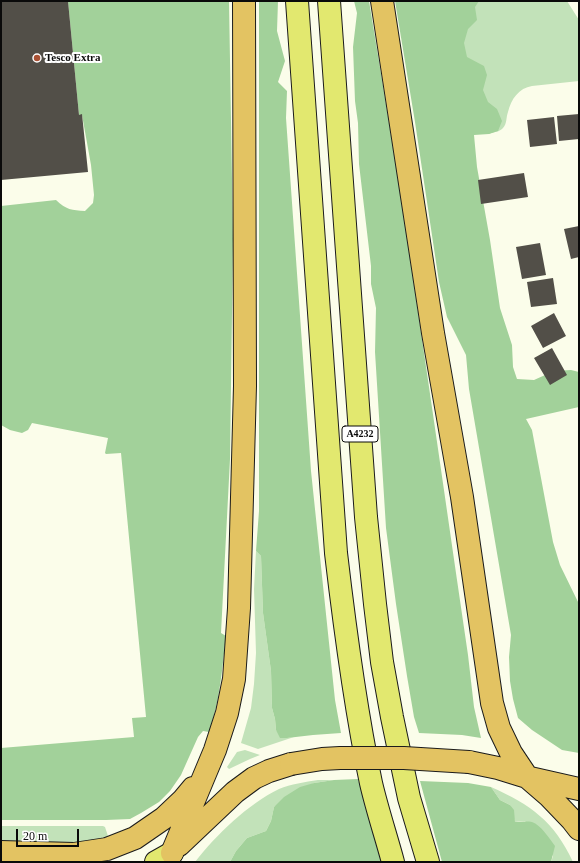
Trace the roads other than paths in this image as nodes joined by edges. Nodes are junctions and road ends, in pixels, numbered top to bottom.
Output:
1 (244, 1) edge
2 (297, 1) edge
3 (329, 1) edge
4 (382, 1) edge
5 (205, 773) junction
6 (527, 777) junction
7 (579, 789) edge
8 (579, 829) edge
9 (1, 852) edge
10 (165, 859) edge
11 (394, 862) edge
12 (428, 862) edge

1 - 5 highway
2 - 11 main road, A4232
3 - 12 main road, A4232
4 - 6 highway
5 - 9 highway
5 - 10 highway
6 - 7 highway
6 - 8 highway
6 - 10 highway, bridge

